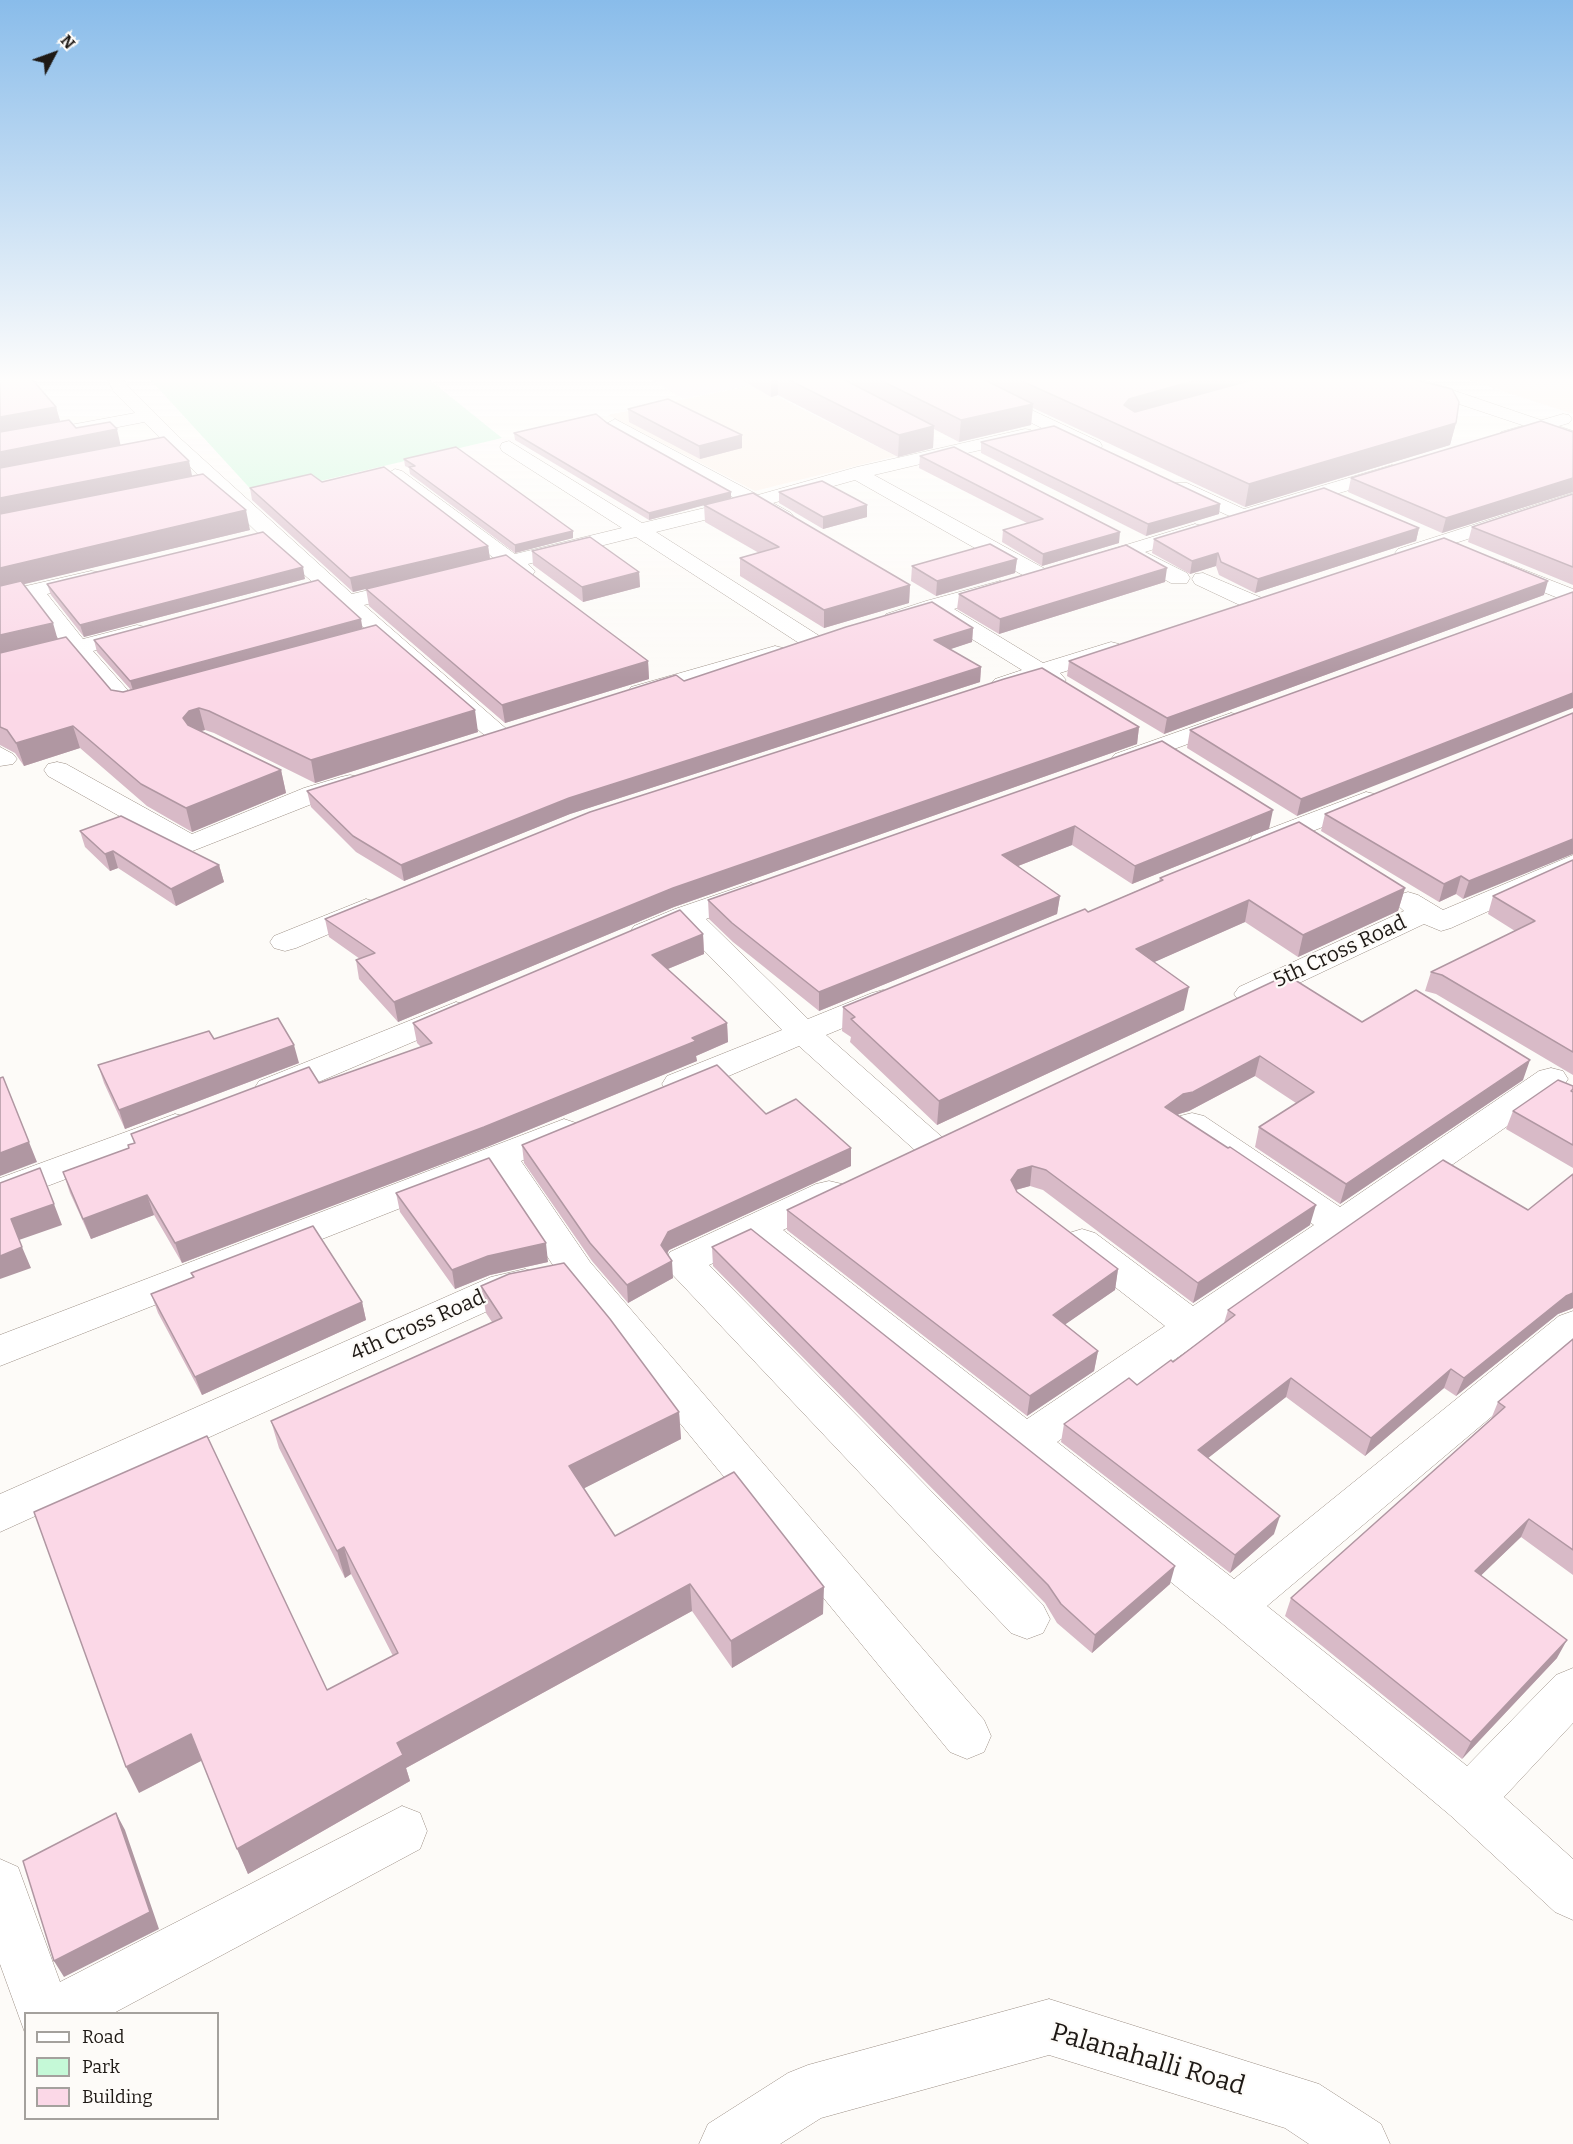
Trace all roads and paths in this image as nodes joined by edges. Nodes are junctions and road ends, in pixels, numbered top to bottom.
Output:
1 (211, 477) edge
2 (398, 477) edge
3 (555, 477) edge
4 (713, 477) edge
5 (843, 477) edge
6 (865, 477) edge
7 (1160, 477) edge
8 (1373, 477) edge
9 (217, 483) junction
10 (194, 487) edge
11 (1323, 492) junction
12 (1573, 499) edge
13 (757, 501) junction
14 (1354, 506) edge
15 (1243, 516) junction
16 (1408, 528) edge
17 (638, 531) junction
18 (807, 531) edge
19 (270, 534) junction
20 (248, 539) edge
21 (1440, 541) junction
22 (1133, 544) junction
23 (1385, 560) edge
24 (512, 562) junction
25 (1059, 571) junction
26 (112, 572) edge
27 (447, 578) edge
28 (1179, 578) dead end
29 (1203, 579) dead end
30 (324, 583) junction
31 (425, 583) edge
32 (541, 583) edge
33 (302, 589) edge
34 (905, 589) edge
35 (33, 591) junction
36 (1572, 595) edge
37 (0, 598) edge
38 (348, 602) junction
39 (935, 607) junction
40 (1536, 608) edge
41 (1220, 614) edge
42 (868, 626) edge
43 (156, 627) edge
44 (835, 636) edge
45 (813, 642) junction
46 (1130, 643) edge
47 (78, 648) junction
48 (0, 667) edge
49 (654, 668) dead end
50 (1041, 672) junction
51 (672, 682) junction
52 (985, 690) edge
53 (1071, 691) edge
54 (172, 693) edge
55 (619, 699) edge
56 (1250, 713) edge
57 (1132, 728) edge
58 (468, 747) edge
59 (1172, 752) junction
60 (1107, 766) edge
61 (57, 770) dead end
62 (368, 777) edge
63 (283, 779) dead end
64 (1390, 789) edge
65 (313, 794) junction
66 (1239, 851) edge
67 (1573, 862) edge
68 (774, 884) edge
69 (1385, 886) edge
70 (394, 897) edge
71 (1425, 912) junction
72 (685, 915) junction
73 (285, 942) dead end
74 (620, 942) edge
75 (913, 987) edge
76 (479, 1002) edge
77 (1221, 1008) edge
78 (804, 1033) junction
79 (1549, 1078) edge
80 (652, 1095) edge
81 (240, 1101) edge
82 (207, 1113) edge
83 (587, 1121) edge
84 (1192, 1124) edge
85 (962, 1130) edge
86 (930, 1145) junction
87 (500, 1157) junction
88 (899, 1160) edge
89 (858, 1179) edge
90 (0, 1192) edge
91 (1056, 1222) edge
92 (1340, 1225) junction
93 (756, 1228) junction
94 (577, 1272) junction
95 (1573, 1326) edge
96 (1193, 1327) junction
97 (0, 1351) edge
98 (1026, 1442) junction
99 (0, 1514) edge
100 (1234, 1606) junction
101 (1027, 1619) dead end
102 (1573, 1690) edge
103 (967, 1736) dead end
104 (1469, 1799) junction
105 (402, 1831) dead end
106 (0, 1885) edge
107 (1573, 1894) edge
108 (44, 2012) edge
109 (58, 2012) edge
110 (729, 2144) edge
111 (1361, 2144) edge

1 - 9 street
2 - 24 street
3 - 17 street
4 - 13 street
5 - 13 street
6 - 25 street
7 - 15 street
8 - 11 street
9 - 10 street
9 - 19 street
11 - 14 street
11 - 15 street
12 - 21 street
13 - 17 street
13 - 18 street
15 - 22 street
16 - 21 street
17 - 24 street
17 - 45 street
19 - 20 street
19 - 30 street
21 - 23 street
21 - 36 street
22 - 25 street
22 - 28 street
24 - 27 street
24 - 32 street
25 - 39 street
26 - 35 street
29 - 41 street
30 - 33 street
30 - 38 street
31 - 38 street
34 - 39 street
35 - 37 street
35 - 47 street
36 - 40 street
38 - 58 street
39 - 42 street
39 - 50 street
43 - 47 street
44 - 45 street
45 - 51 street
46 - 50 street
47 - 48 street
47 - 54 street
49 - 51 street
50 - 52 street
50 - 53 street
51 - 55 street
56 - 59 street
57 - 59 street
59 - 60 street
61 - 65 street
62 - 65 street
63 - 65 street
64 - 66 street
67 - 71 street, 5th Cross Road
68 - 72 street
69 - 71 street
70 - 73 street
71 - 77 street, 5th Cross Road
72 - 74 street
72 - 78 street
75 - 78 street
76 - 81 street
78 - 80 street
78 - 86 street
79 - 92 street
82 - 90 street
83 - 87 street
84 - 92 street
85 - 86 street
86 - 88 street
87 - 94 street
87 - 97 street
89 - 93 street
91 - 96 street
92 - 96 street
93 - 98 street
93 - 101 street
94 - 99 street, 4th Cross Road
94 - 103 street
95 - 100 street
96 - 98 street
98 - 100 street
100 - 104 street
102 - 104 street
104 - 107 street
105 - 109 street
106 - 108 street
110 - 111 street, Palanahalli Road

